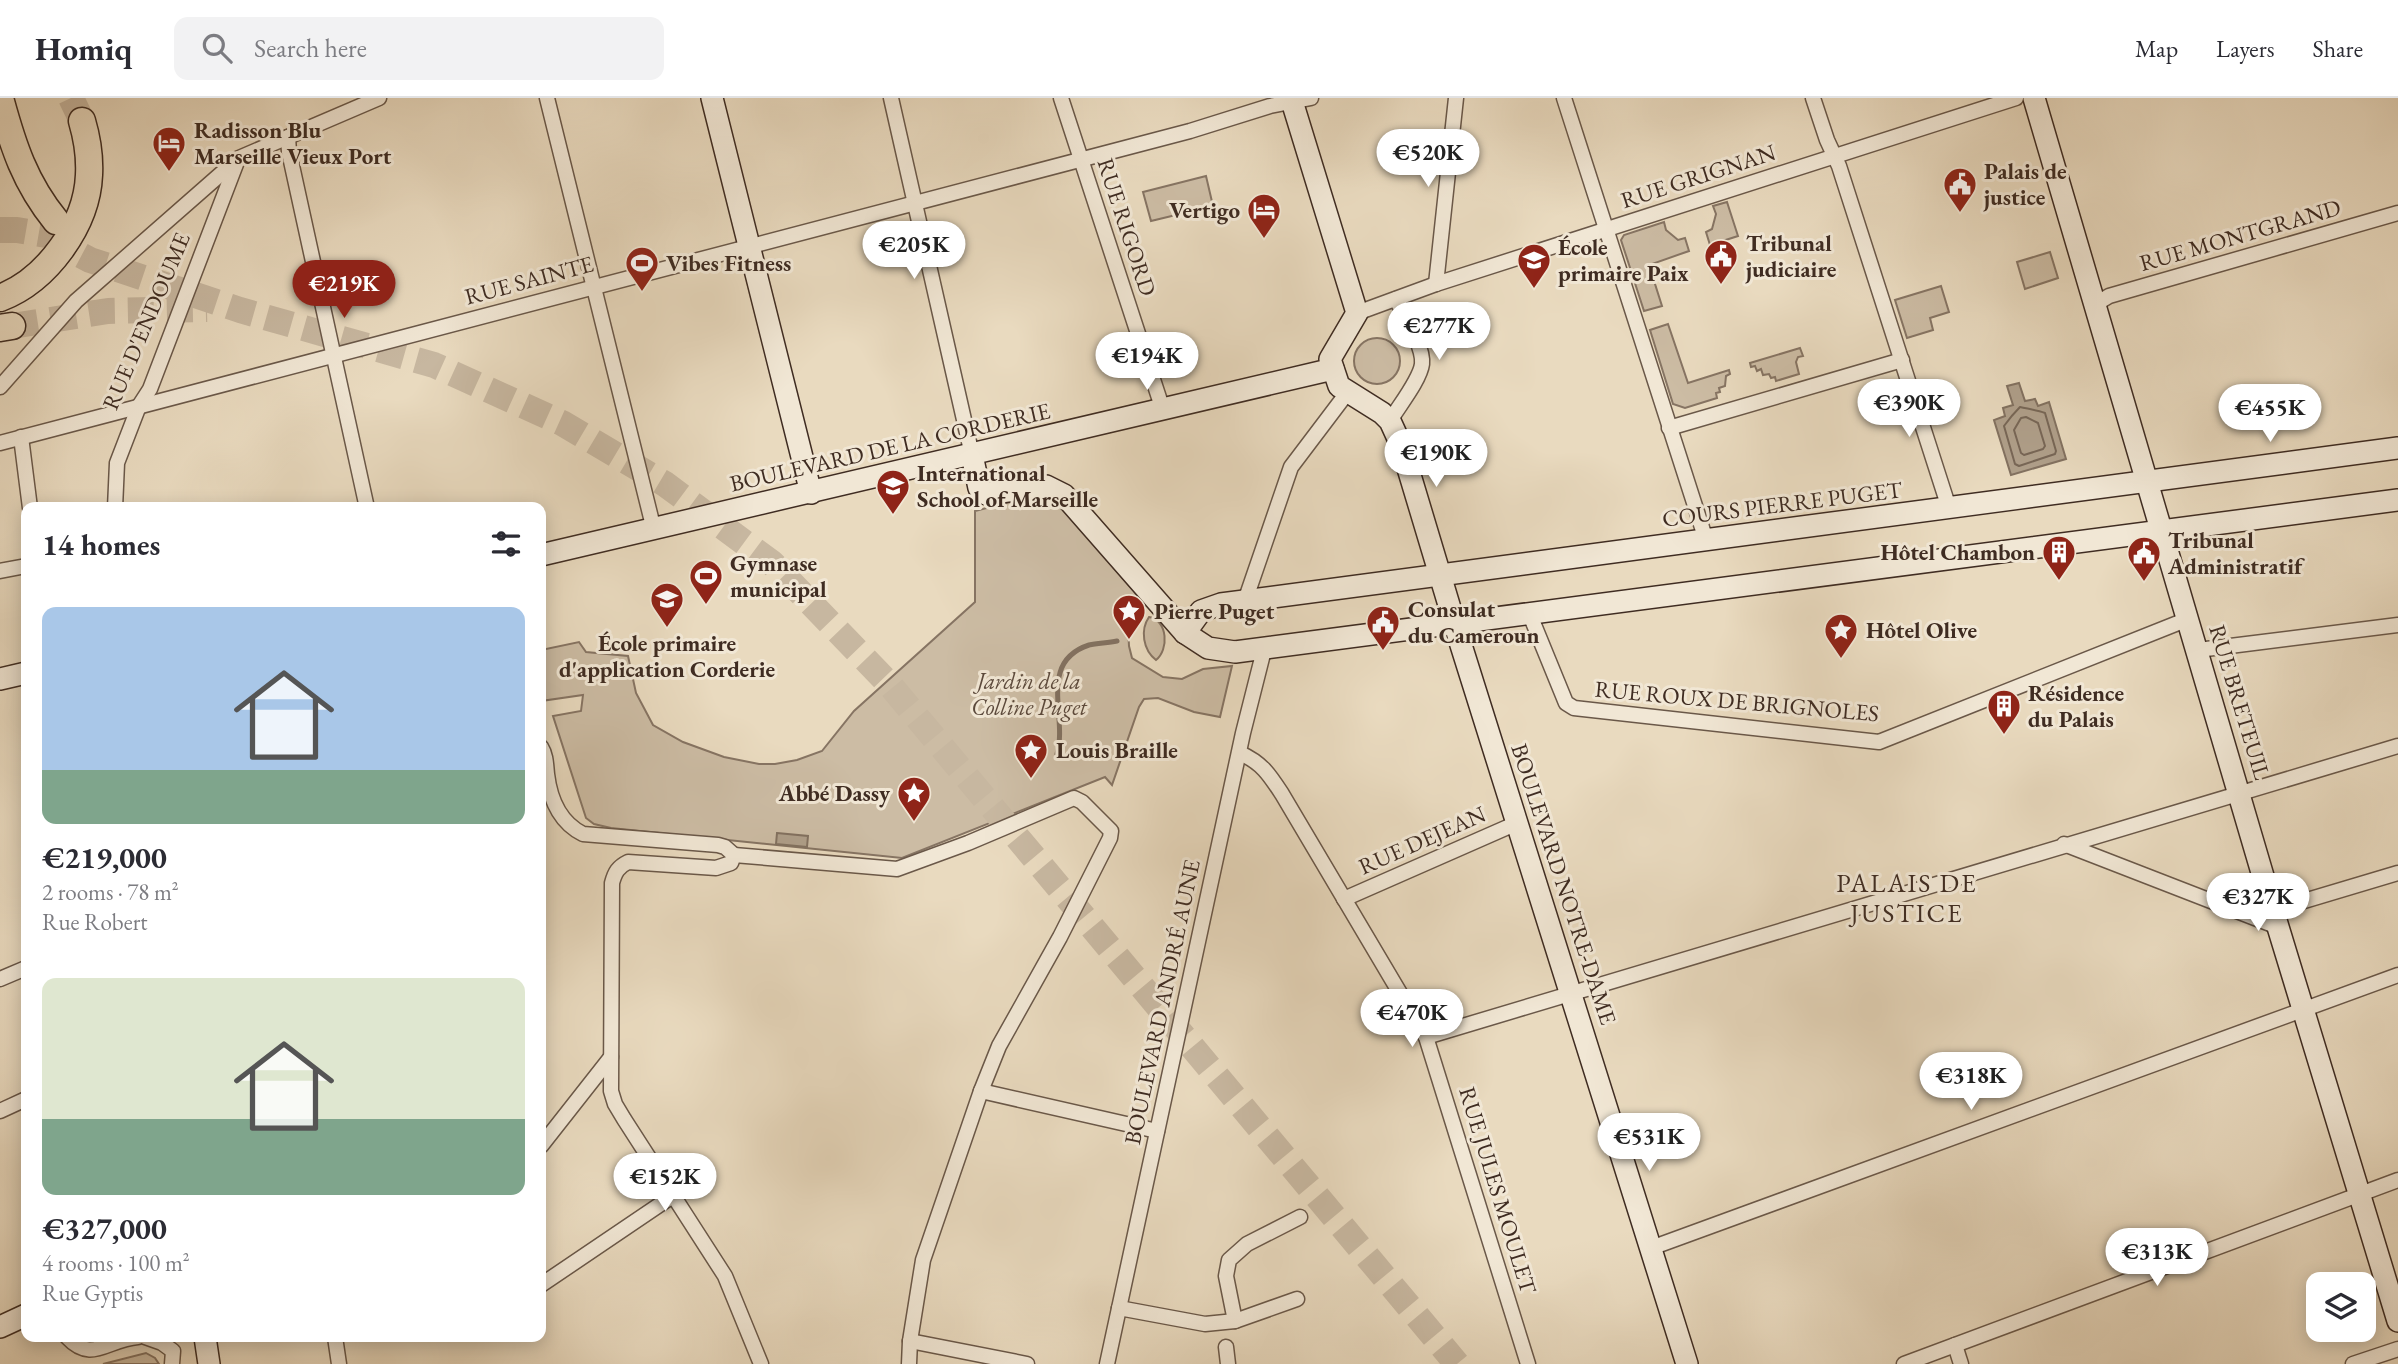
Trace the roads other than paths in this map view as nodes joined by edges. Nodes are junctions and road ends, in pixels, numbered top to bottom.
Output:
1 (0, 98) edge
2 (379, 98) edge
3 (547, 98) edge
4 (712, 98) edge
5 (891, 98) edge
6 (1061, 98) edge
7 (1456, 98) edge
8 (1564, 98) edge
9 (1813, 98) edge
10 (2016, 98) edge
11 (2034, 98) edge
12 (1298, 99) edge
13 (82, 121) tunnel mouth
14 (288, 137) junction
15 (0, 152) edge
16 (1834, 156) junction
17 (239, 158) junction
18 (1081, 159) junction
19 (914, 203) junction
20 (2398, 214) edge
21 (1607, 229) junction
22 (749, 246) junction
23 (1436, 284) junction
24 (594, 287) junction
25 (0, 298) edge
26 (1396, 299) junction
27 (2096, 304) junction
28 (1357, 313) junction
29 (333, 355) junction
30 (1902, 360) junction
31 (1333, 369) junction
32 (0, 387) edge
33 (1347, 393) junction
34 (139, 406) junction
35 (1163, 410) junction
36 (1390, 421) junction
37 (1669, 428) junction
38 (20, 437) junction
39 (0, 443) edge
40 (2398, 448) edge
41 (972, 455) junction
42 (2148, 481) junction
43 (811, 493) junction
44 (2398, 500) edge
45 (29, 502) edge
46 (115, 502) edge
47 (366, 502) edge
48 (1950, 508) junction
49 (654, 530) junction
50 (2163, 532) junction
51 (1706, 540) junction
52 (546, 554) edge
53 (21, 567) edge
54 (0, 571) edge
55 (1440, 575) junction
56 (1245, 601) junction
57 (1531, 615) junction
58 (2188, 620) junction
59 (1455, 624) junction
60 (2398, 625) edge
61 (1185, 633) junction
62 (1264, 650) junction
63 (2198, 650) junction
64 (21, 674) edge
65 (0, 679) edge
66 (2398, 746) edge
67 (1240, 753) junction
68 (2240, 792) junction
69 (546, 799) edge
70 (1517, 823) junction
71 (2064, 845) junction
72 (734, 855) junction
73 (2398, 873) edge
74 (1345, 899) junction
75 (2276, 919) junction
76 (21, 970) edge
77 (2398, 975) edge
78 (0, 979) edge
79 (1571, 994) junction
80 (2304, 1009) junction
81 (1426, 1037) junction
82 (611, 1057) junction
83 (981, 1091) junction
84 (21, 1101) edge
85 (0, 1111) edge
86 (1157, 1131) junction
87 (546, 1140) edge
88 (2398, 1180) edge
89 (2360, 1194) junction
90 (674, 1195) junction
91 (1300, 1217) dead end
92 (1651, 1248) junction
93 (546, 1282) edge
94 (1297, 1299) dead end
95 (1119, 1308) junction
96 (21, 1317) edge
97 (1235, 1321) junction
98 (2398, 1321) edge
99 (0, 1327) edge
100 (910, 1341) junction
101 (71, 1342) edge
102 (124, 1342) edge
103 (159, 1342) edge
104 (206, 1342) edge
105 (336, 1342) edge
106 (1955, 1345) junction
107 (1226, 1347) dead end
108 (2398, 1349) edge
109 (172, 1364) edge
110 (209, 1364) edge
111 (339, 1364) edge
112 (761, 1364) edge
113 (909, 1364) edge
114 (1027, 1364) edge
115 (1107, 1364) edge
116 (1228, 1364) edge
117 (1528, 1364) edge
118 (1687, 1364) edge
119 (1904, 1364) edge
120 (1961, 1364) edge
121 (2353, 1364) edge

1 - 15 highway
2 - 14 street
3 - 24 street
4 - 22 street
5 - 19 street
6 - 18 street, RUE RIGORD
7 - 23 street
8 - 21 street
9 - 16 street
10 - 16 street, RUE GRIGNAN
11 - 27 street, RUE BRETEUIL
12 - 18 street, RUE SAINTE
12 - 28 street
13 - 25 highway
14 - 17 street
14 - 29 street
16 - 21 street, RUE GRIGNAN
16 - 30 street
17 - 32 street
17 - 34 street, RUE D'ENDOUME
18 - 19 street, RUE SAINTE
18 - 35 street, RUE RIGORD
19 - 22 street, RUE SAINTE
19 - 41 street
20 - 27 street, RUE MONTGRAND
21 - 23 street, RUE GRIGNAN
21 - 37 street
22 - 24 street, RUE SAINTE
22 - 43 street
23 - 26 street, RUE GRIGNAN
24 - 29 street, RUE SAINTE
24 - 49 street
26 - 28 street, RUE GRIGNAN
26 - 36 street
27 - 42 street, RUE BRETEUIL
28 - 31 street
29 - 34 street, RUE SAINTE
29 - 47 street
30 - 37 street
30 - 48 street
31 - 33 street
31 - 35 street, BOULEVARD DE LA CORDERIE
33 - 36 street
33 - 56 street
34 - 38 street, RUE SAINTE
34 - 46 street, RUE D'ENDOUME
35 - 41 street, BOULEVARD DE LA CORDERIE
36 - 55 street, BOULEVARD NOTRE-DAME
37 - 51 street
38 - 39 street, RUE SAINTE
38 - 45 street
40 - 42 street, COURS PIERRE PUGET
41 - 43 street, BOULEVARD DE LA CORDERIE
41 - 61 street
42 - 48 street, COURS PIERRE PUGET
42 - 50 street, RUE BRETEUIL
43 - 49 street, BOULEVARD DE LA CORDERIE
44 - 50 street
48 - 51 street, COURS PIERRE PUGET
49 - 52 street, BOULEVARD DE LA CORDERIE
50 - 57 street
50 - 58 street, RUE BRETEUIL
51 - 55 street, COURS PIERRE PUGET
53 - 54 street
55 - 56 street, COURS PIERRE PUGET
55 - 59 street, BOULEVARD NOTRE-DAME
56 - 61 street, COURS PIERRE PUGET
57 - 58 street, RUE ROUX DE BRIGNOLES
57 - 59 street
58 - 63 street, RUE BRETEUIL
59 - 62 street
59 - 70 street, BOULEVARD NOTRE-DAME
60 - 63 street
61 - 62 street
62 - 67 street, BOULEVARD ANDRÉ AUNE
63 - 68 street, RUE BRETEUIL
64 - 65 street
66 - 68 street
67 - 74 street, RUE JULES MOULET
67 - 86 street, BOULEVARD ANDRÉ AUNE
68 - 71 street
68 - 75 street, RUE BRETEUIL
69 - 72 street
70 - 74 street, RUE DEJEAN
70 - 79 street, BOULEVARD NOTRE-DAME
71 - 75 street
71 - 79 street
72 - 82 street
72 - 83 street
73 - 75 street
74 - 81 street, RUE JULES MOULET
75 - 80 street, RUE BRETEUIL
76 - 78 street
77 - 80 street
79 - 81 street
79 - 92 street, BOULEVARD NOTRE-DAME
80 - 89 street, RUE BRETEUIL
80 - 92 street
81 - 117 street, RUE JULES MOULET
82 - 87 street
82 - 90 street
83 - 86 street
83 - 100 street
84 - 85 street
86 - 95 street, BOULEVARD ANDRÉ AUNE
88 - 89 street
89 - 98 street, RUE BRETEUIL
89 - 106 street
90 - 93 street
90 - 112 street
91 - 97 street
92 - 118 street, BOULEVARD NOTRE-DAME
94 - 97 street
95 - 97 street
95 - 115 street, BOULEVARD ANDRÉ AUNE
96 - 99 street
100 - 113 street
100 - 114 street
101 - 102 street
103 - 109 street
104 - 110 street
105 - 111 street
106 - 119 street
106 - 120 street
107 - 116 street
108 - 121 street

